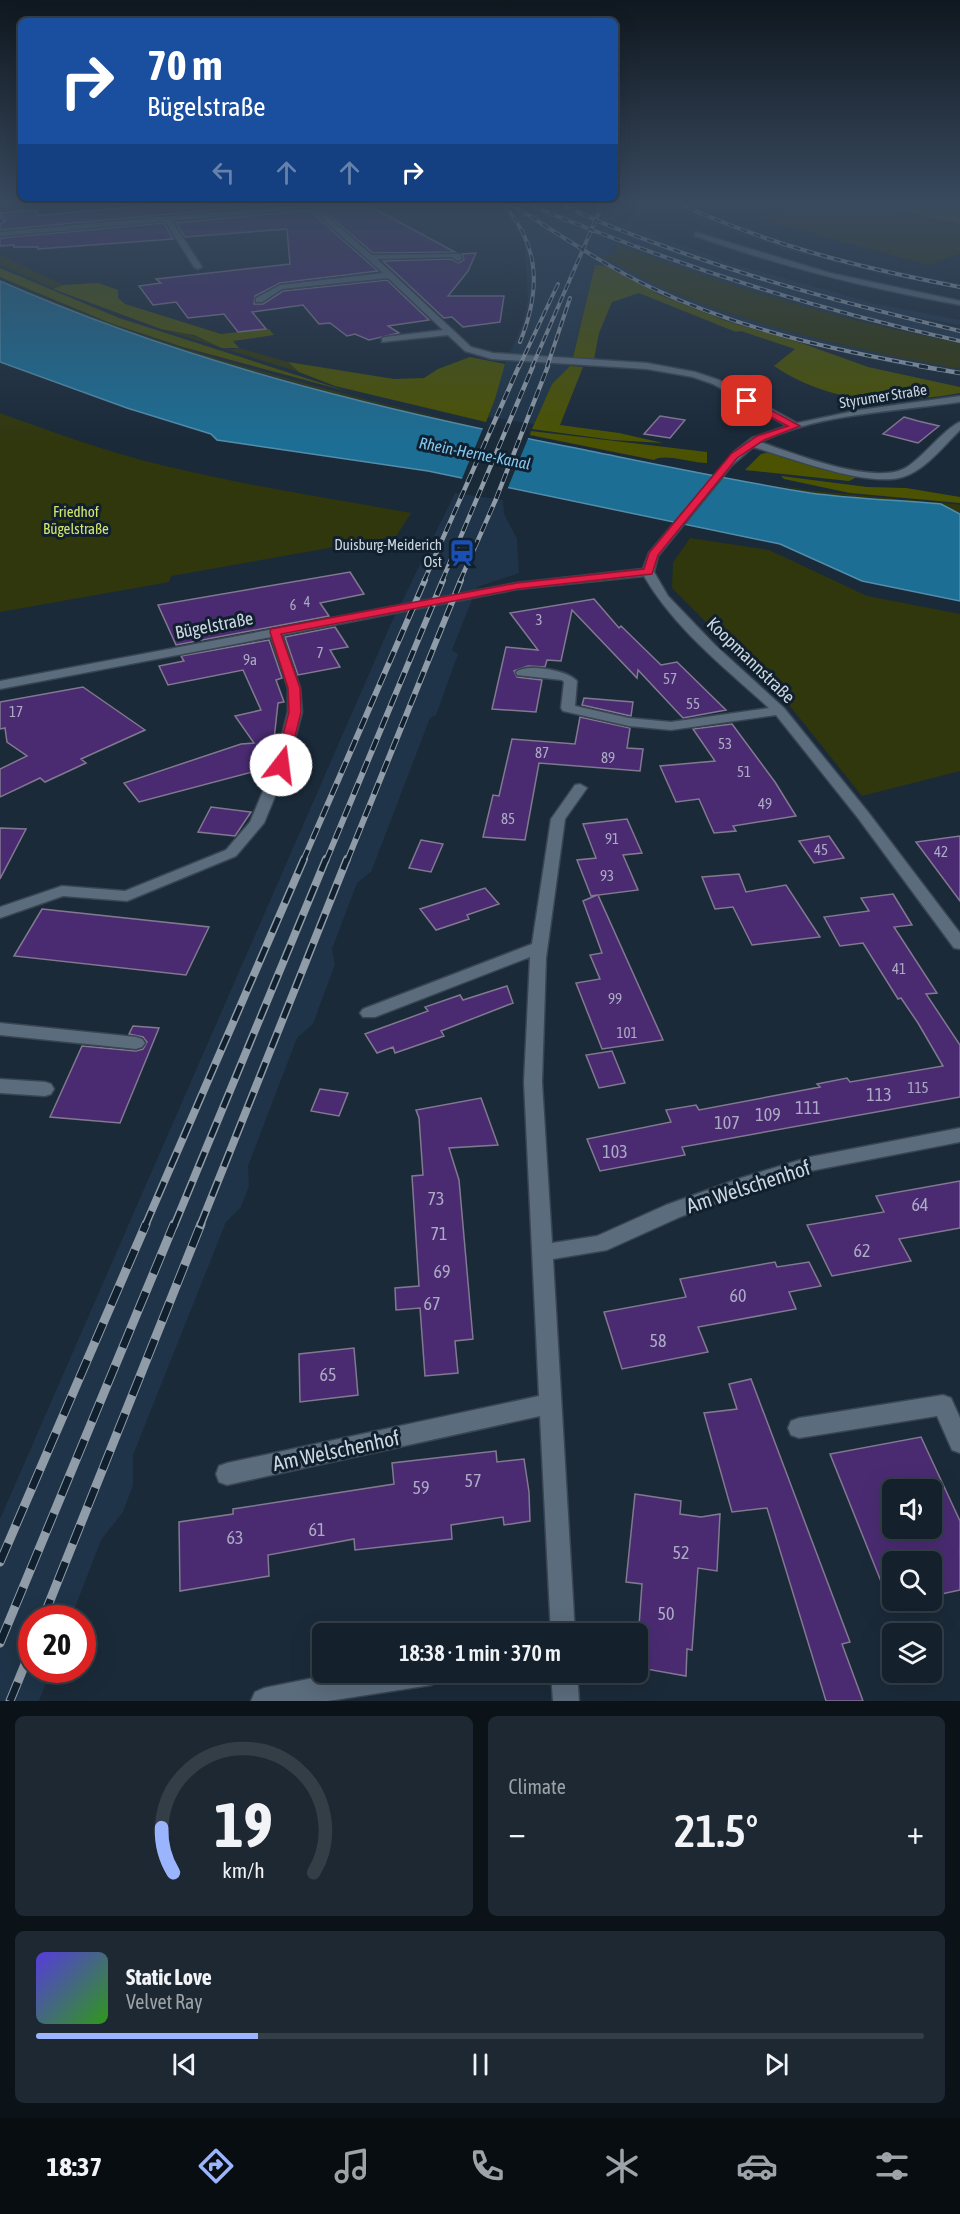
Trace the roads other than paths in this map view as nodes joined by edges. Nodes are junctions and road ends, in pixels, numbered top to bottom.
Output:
1 (332, 281) edge
2 (397, 281) edge
3 (849, 281) edge
4 (259, 300) dead end
5 (960, 303) edge
6 (449, 332) junction
7 (385, 340) dead end
8 (960, 399) edge
9 (960, 425) edge
10 (795, 426) junction
11 (752, 443) junction
12 (648, 572) junction
13 (275, 632) junction
14 (522, 672) dead end
15 (0, 685) edge
16 (779, 711) junction
17 (579, 788) dead end
18 (0, 914) edge
19 (960, 944) edge
20 (539, 947) junction
21 (369, 1013) dead end
22 (0, 1029) edge
23 (136, 1043) dead end
24 (0, 1086) edge
25 (45, 1089) dead end
26 (960, 1136) edge
27 (540, 1252) junction
28 (550, 1404) junction
29 (799, 1428) dead end
30 (960, 1443) edge
31 (227, 1474) dead end
32 (562, 1623) edge
33 (356, 1683) edge
34 (565, 1683) edge
35 (264, 1701) edge
36 (566, 1701) edge

1 - 4 street
2 - 6 street
3 - 5 street
6 - 7 street
6 - 10 street
8 - 10 street, Styrumer Straße
9 - 11 street
10 - 11 street
11 - 12 street
12 - 13 street, Bügelstraße
12 - 16 street, Koopmannstraße
13 - 15 street, Bügelstraße
13 - 18 street
14 - 16 street
16 - 19 street, Koopmannstraße
17 - 20 street
20 - 21 street
20 - 27 street
22 - 23 street
24 - 25 street
26 - 27 street, Am Welschenhof
27 - 28 street
28 - 31 street, Am Welschenhof
28 - 32 street
29 - 30 street
33 - 35 street
34 - 36 street

